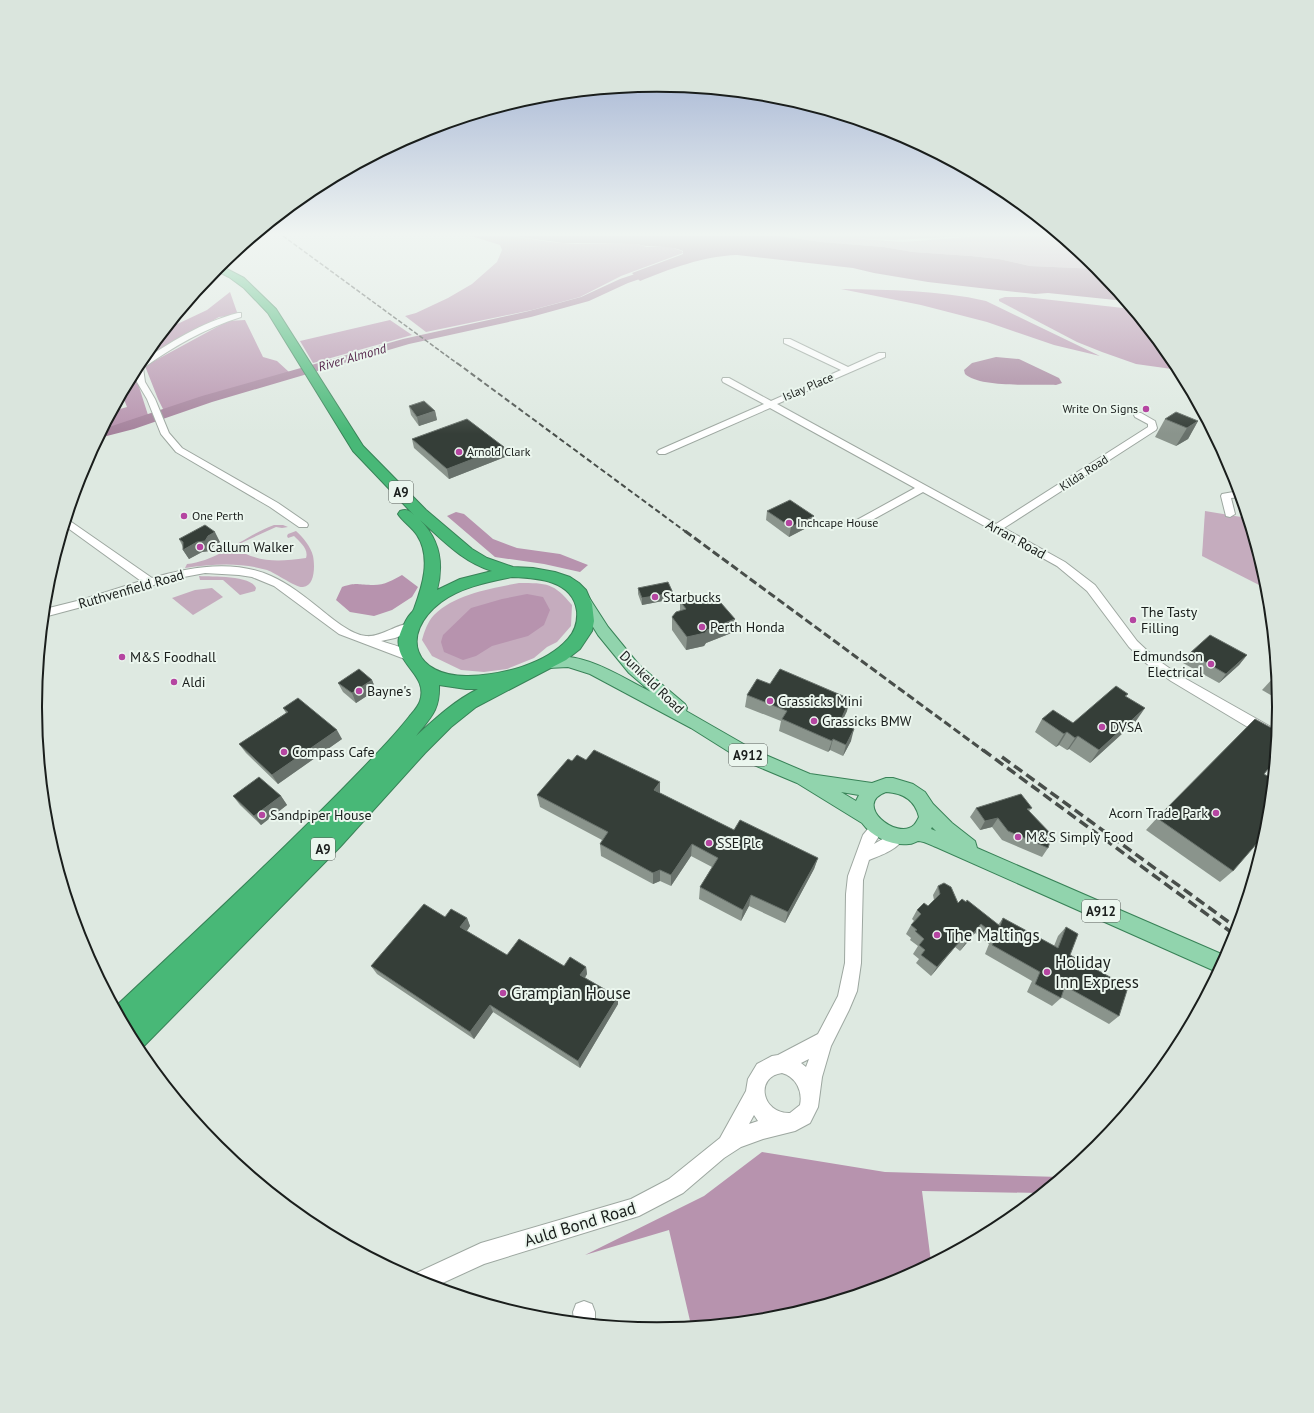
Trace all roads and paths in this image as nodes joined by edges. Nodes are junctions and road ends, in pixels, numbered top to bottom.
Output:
1 (264, 302) edge
2 (238, 315) dead end
3 (787, 342) dead end
4 (882, 355) dead end
5 (151, 358) edge
6 (847, 370) junction
7 (140, 375) edge
8 (726, 380) dead end
9 (310, 384) junction
10 (768, 404) junction
11 (1138, 415) dead end
12 (662, 452) dead end
13 (923, 488) junction
14 (1234, 495) edge
15 (1230, 514) dead end
16 (859, 523) dead end
17 (70, 525) edge
18 (303, 526) dead end
19 (996, 528) junction
20 (512, 572) junction
21 (149, 581) junction
22 (583, 599) junction
23 (422, 607) junction
24 (50, 611) edge
25 (411, 627) junction
26 (367, 640) junction
27 (410, 657) junction
28 (548, 663) junction
29 (425, 674) junction
30 (523, 674) junction
31 (697, 724) junction
32 (1271, 734) edge
33 (803, 778) junction
34 (873, 790) junction
35 (927, 810) junction
36 (872, 822) junction
37 (917, 833) junction
38 (898, 836) junction
39 (864, 855) junction
40 (981, 858) junction
41 (1216, 962) edge
42 (125, 1015) edge
43 (137, 1035) edge
44 (824, 1040) junction
45 (781, 1064) junction
46 (810, 1091) junction
47 (755, 1093) junction
48 (785, 1123) junction
49 (726, 1145) junction
50 (430, 1278) edge

1 - 9 highway, A9
2 - 5 street
3 - 6 street, Islay Place
4 - 6 street, Islay Place
6 - 10 street, Islay Place
7 - 18 street
8 - 10 street, Arran Road
9 - 20 highway, A9
9 - 23 highway, A9
10 - 12 street, Islay Place
10 - 13 street, Arran Road
11 - 19 street, Kilda Road
13 - 16 street
13 - 19 street, Arran Road
14 - 15 street
17 - 21 street
19 - 32 street, Arran Road
20 - 22 highway
20 - 23 highway
21 - 24 street, Ruthvenfield Road
21 - 26 street, Ruthvenfield Road
22 - 28 highway
22 - 31 main road, Dunkeld Road / A912
23 - 25 highway
25 - 26 street
25 - 27 highway
26 - 27 street, Ruthvenfield Road
27 - 29 highway
28 - 30 highway
28 - 31 main road, Dunkeld Road / A912
29 - 30 highway
29 - 42 highway, A9
30 - 43 highway, A9
31 - 33 main road, Dunkeld Road / A912
33 - 34 main road, Dunkeld Road / A912
33 - 36 main road, Dunkeld Road / A912
34 - 35 main road, A912
34 - 36 main road
35 - 37 main road
35 - 40 main road, A912
36 - 38 main road, A912
36 - 39 street, Auld Bond Road
37 - 38 main road, A912
37 - 40 main road, A912
38 - 39 street
39 - 44 street, Auld Bond Road
40 - 41 main road, A912
44 - 45 street, Auld Bond Road
44 - 46 street, Auld Bond Road
45 - 46 street
45 - 47 street, Auld Bond Road
46 - 48 street, Auld Bond Road
47 - 48 street
47 - 49 street, Auld Bond Road
48 - 49 street, Auld Bond Road
49 - 50 street, Auld Bond Road

